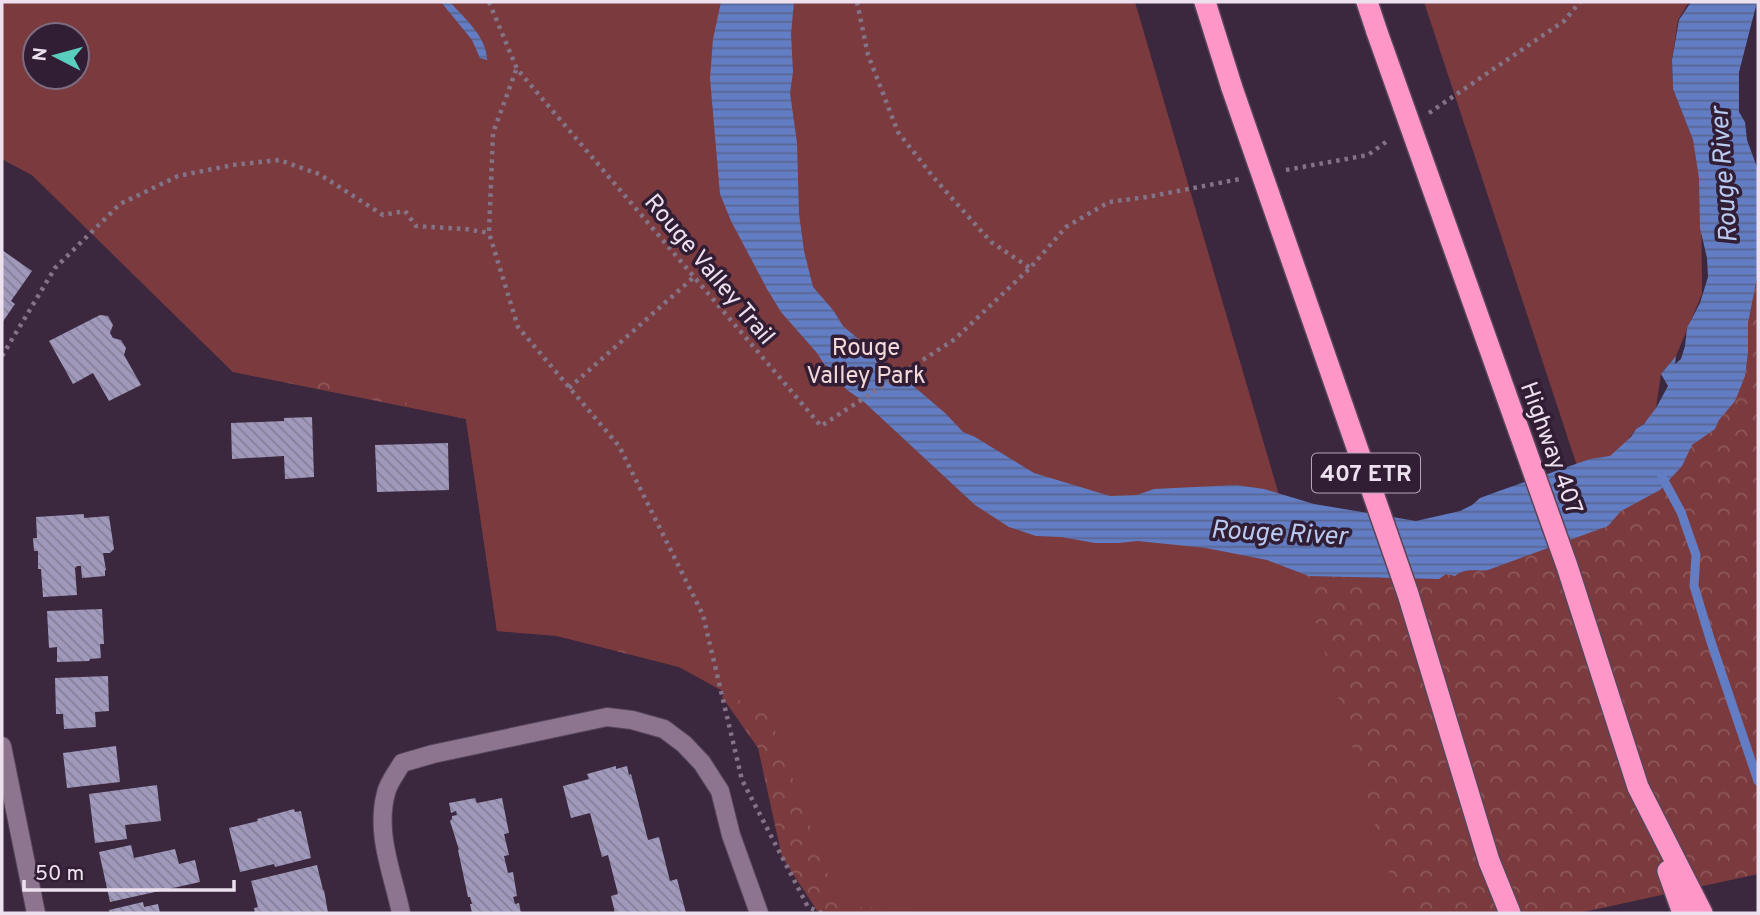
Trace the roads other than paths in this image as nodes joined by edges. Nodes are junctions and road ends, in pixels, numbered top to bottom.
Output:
1 (1205, 2) edge
2 (1367, 2) edge
3 (2, 746) edge
4 (1638, 786) junction
5 (1489, 861) junction
6 (36, 913) edge
7 (401, 913) edge
8 (759, 913) edge
9 (1495, 913) edge
10 (1510, 913) edge
11 (1683, 913) edge
12 (1702, 913) edge

1 - 5 highway, 407 ETR, bridge
2 - 4 highway, Highway 407, bridge
3 - 6 street
4 - 11 highway, Highway 407
4 - 12 highway
5 - 9 highway
5 - 10 highway, 407 ETR
7 - 8 street

